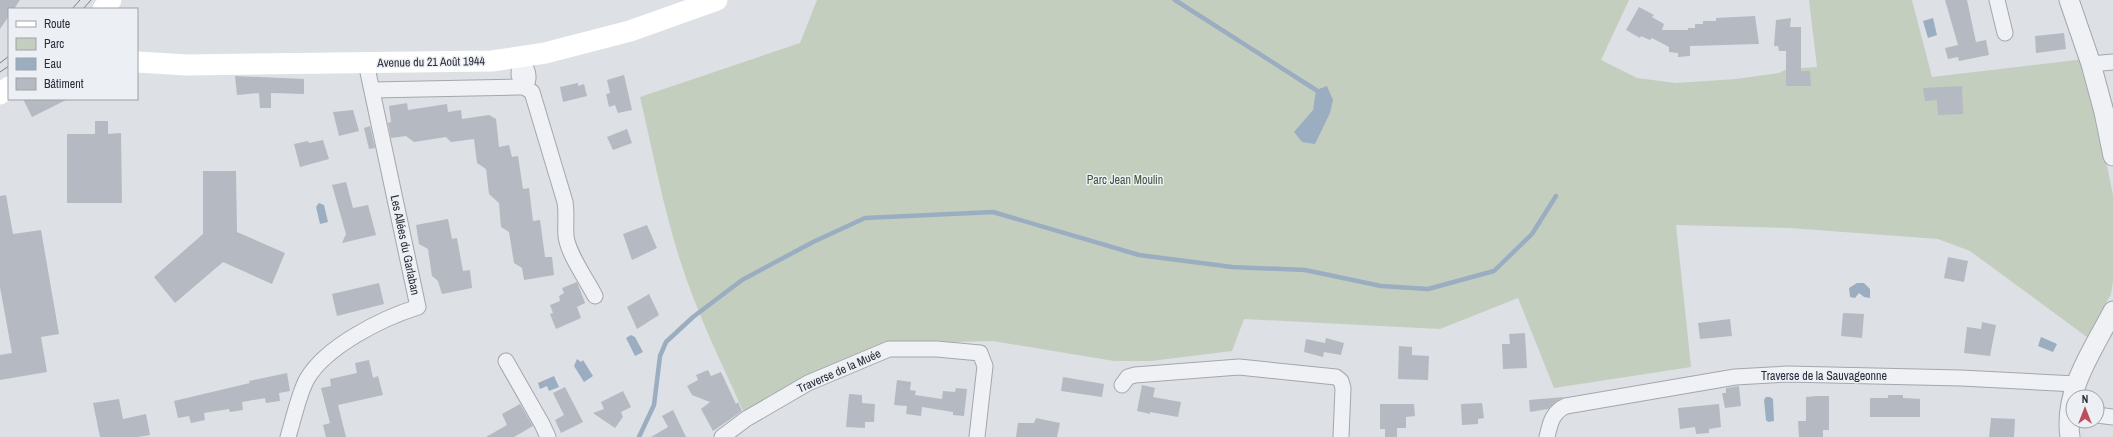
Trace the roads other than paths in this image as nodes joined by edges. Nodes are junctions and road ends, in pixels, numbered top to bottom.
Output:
1 (111, 0) edge
2 (716, 0) edge
3 (1997, 0) edge
4 (2068, 0) edge
5 (104, 8) edge
6 (2005, 33) dead end
7 (520, 56) junction
8 (138, 62) edge
9 (2113, 62) edge
10 (366, 63) junction
11 (2091, 64) junction
12 (524, 87) junction
13 (8, 88) edge
14 (372, 90) junction
15 (0, 94) edge
16 (2113, 156) edge
17 (595, 296) dead end
18 (2113, 311) edge
19 (506, 361) dead end
20 (2076, 384) junction
21 (1122, 385) dead end
22 (2074, 389) edge
23 (288, 437) edge
24 (548, 437) edge
25 (722, 437) edge
26 (977, 437) edge
27 (1341, 437) edge
28 (1547, 437) edge

1 - 5 main road
2 - 7 main road, Avenue du 21 Août 1944
3 - 6 street
4 - 11 street
7 - 10 main road, Avenue du 21 Août 1944
7 - 12 street
8 - 10 main road, Avenue du 21 Août 1944
9 - 11 street
10 - 14 street, Les Allées du Garlaban
11 - 16 street
12 - 14 street
12 - 17 street
13 - 15 main road
14 - 23 street, Les Allées du Garlaban
18 - 20 street
19 - 24 street
20 - 22 street
20 - 28 street, Traverse de la Sauvageonne
21 - 27 street
25 - 26 street, Traverse de la Muée

